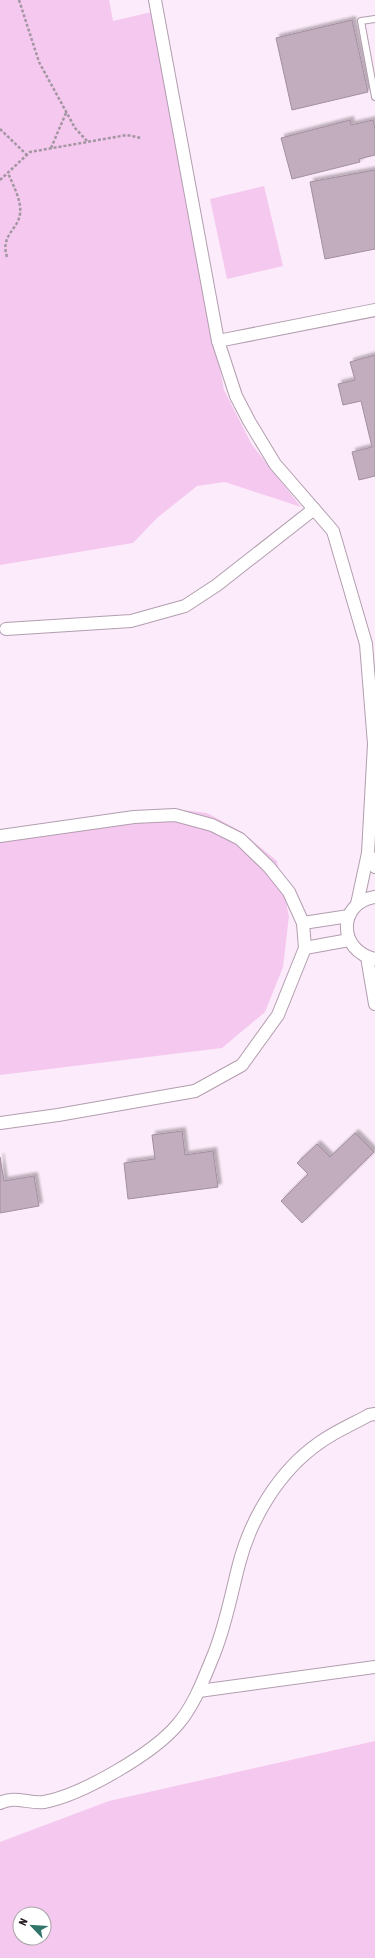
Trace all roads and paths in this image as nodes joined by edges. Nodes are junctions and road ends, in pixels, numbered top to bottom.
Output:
1 (19, 0) edge
2 (155, 0) edge
3 (375, 19) edge
4 (375, 97) edge
5 (66, 113) junction
6 (0, 129) edge
7 (141, 138) dead end
8 (88, 142) junction
9 (50, 148) junction
10 (27, 155) junction
11 (8, 173) junction
12 (0, 180) edge
13 (8, 257) dead end
14 (375, 310) edge
15 (218, 341) junction
16 (314, 509) junction
17 (6, 629) dead end
18 (0, 836) edge
19 (370, 846) edge
20 (375, 867) edge
21 (375, 897) edge
22 (357, 904) junction
23 (349, 916) junction
24 (303, 923) junction
25 (349, 940) junction
26 (305, 948) junction
27 (371, 958) edge
28 (375, 1004) edge
29 (0, 1123) edge
30 (375, 1414) edge
31 (375, 1667) edge
32 (199, 1691) junction
33 (0, 1803) edge

1 - 5 path
2 - 15 street
3 - 4 lane
5 - 8 path
5 - 9 path
6 - 10 path
7 - 8 path
8 - 9 path
9 - 10 path
10 - 11 path
11 - 12 path
11 - 13 path
14 - 15 street
15 - 16 street
16 - 17 street
16 - 19 street
18 - 24 street
19 - 20 street
19 - 22 street
21 - 22 street
22 - 23 street
23 - 24 street
23 - 25 street
24 - 26 street
25 - 26 street
25 - 27 street
26 - 29 street
27 - 28 street
30 - 32 street
31 - 32 street
32 - 33 street

